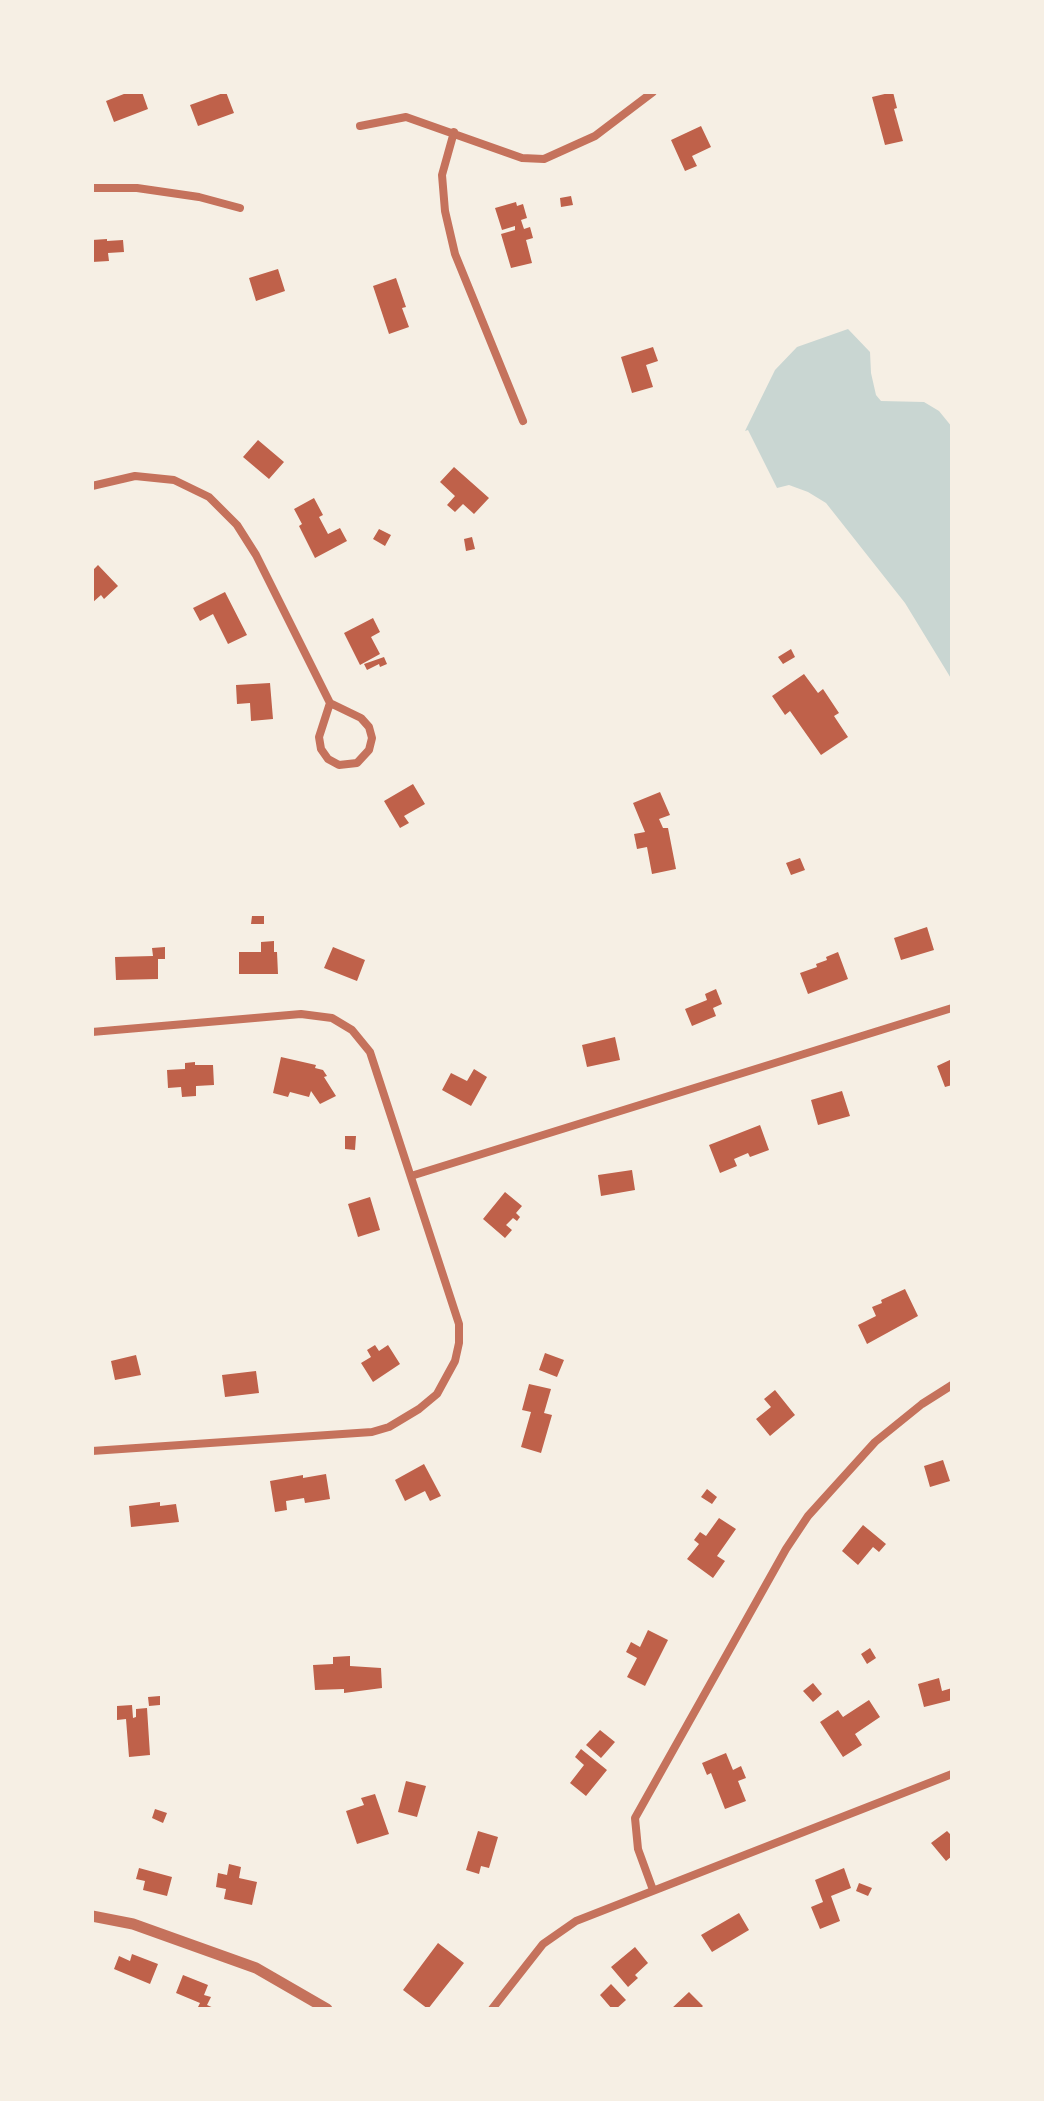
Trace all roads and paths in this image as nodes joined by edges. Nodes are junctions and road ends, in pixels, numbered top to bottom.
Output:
1 (653, 92) edge
2 (360, 126) dead end
3 (454, 132) junction
4 (92, 188) edge
5 (240, 208) dead end
6 (523, 421) dead end
7 (92, 486) edge
8 (330, 703) junction
9 (952, 1008) edge
10 (92, 1032) edge
11 (411, 1176) junction
12 (952, 1385) edge
13 (92, 1451) edge
14 (952, 1774) edge
15 (653, 1890) junction
16 (92, 1916) edge
17 (327, 2009) edge
18 (492, 2009) edge

1 - 3 street
2 - 3 street
3 - 6 street
4 - 5 street
7 - 8 street
8 - 8 street
9 - 11 street
10 - 11 street
11 - 13 street
12 - 15 street
14 - 15 street
15 - 18 street
16 - 17 street

